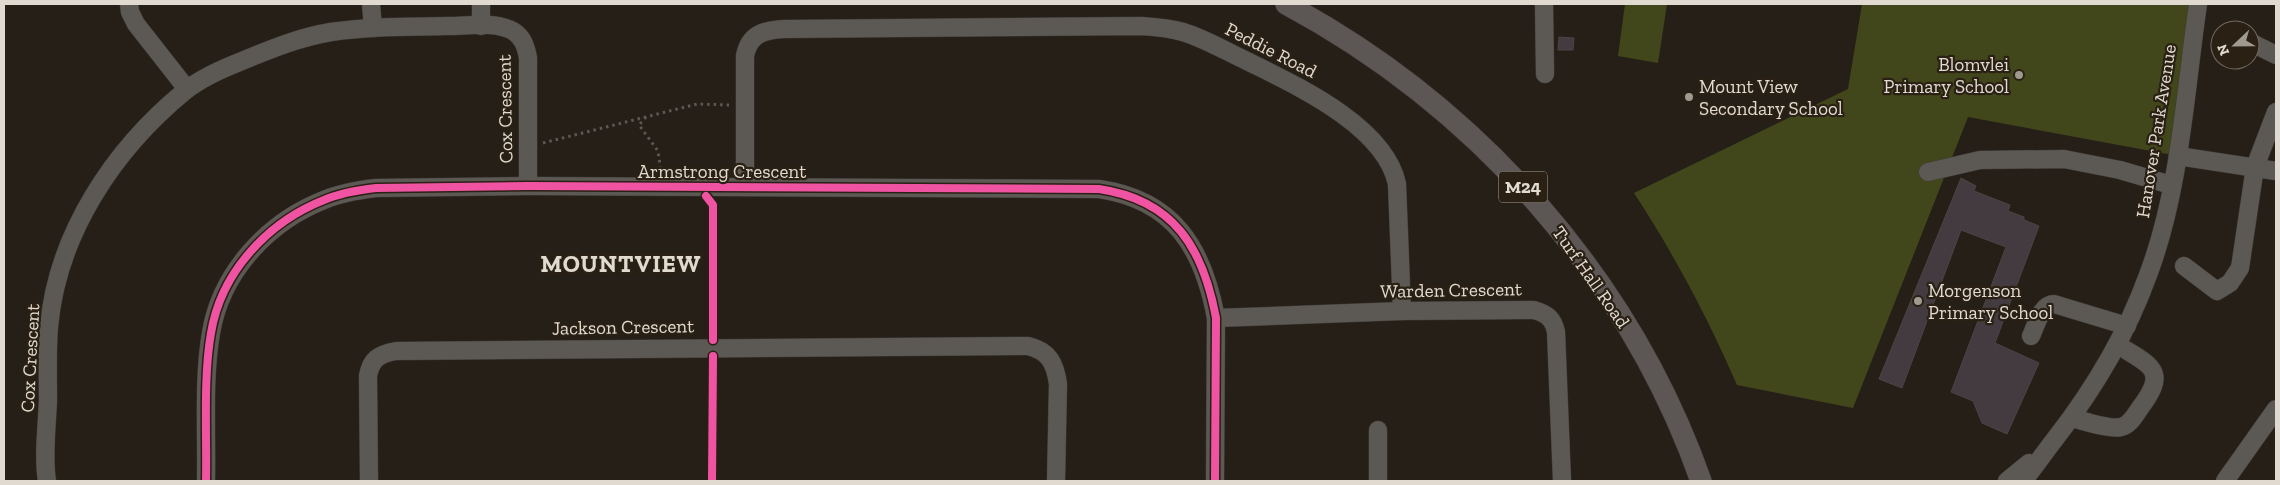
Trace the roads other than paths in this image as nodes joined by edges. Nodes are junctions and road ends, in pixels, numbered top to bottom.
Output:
1 (129, 4) edge
2 (371, 4) edge
3 (481, 4) edge
4 (1286, 4) edge
5 (1544, 4) edge
6 (2198, 4) edge
7 (481, 26) junction
8 (373, 28) junction
9 (2260, 47) edge
10 (2276, 55) edge
11 (1545, 74) dead end
12 (186, 89) junction
13 (2276, 112) edge
14 (2178, 156) junction
15 (2255, 167) junction
16 (2276, 171) edge
17 (1928, 172) dead end
18 (2171, 185) junction
19 (528, 186) junction
20 (745, 187) junction
21 (2184, 266) dead end
22 (1402, 311) junction
23 (1216, 318) junction
24 (2127, 326) junction
25 (2031, 336) dead end
26 (2118, 345) junction
27 (2276, 409) edge
28 (2072, 418) junction
29 (2270, 428) edge
30 (1378, 430) dead end
31 (2049, 447) junction
32 (48, 481) edge
33 (206, 481) edge
34 (369, 481) edge
35 (1056, 481) edge
36 (1215, 481) edge
37 (1378, 481) edge
38 (1562, 481) edge
39 (1701, 481) edge
40 (2007, 481) edge
41 (2023, 481) edge
42 (2225, 481) edge

1 - 12 street
2 - 8 street
3 - 7 street
4 - 39 main road, Turf Hall Road / M24
5 - 11 street
6 - 14 street, Hanover Park Avenue
7 - 8 street, Cox Crescent
7 - 19 street, Cox Crescent
8 - 12 street, Cox Crescent
9 - 10 street
12 - 32 street, Cox Crescent
13 - 15 street
14 - 15 street
14 - 18 street, Hanover Park Avenue
15 - 16 street
15 - 21 street
17 - 18 street
18 - 24 street, Hanover Park Avenue
19 - 20 street, Armstrong Crescent
19 - 33 street, Armstrong Crescent
20 - 22 street, Peddie Road
20 - 23 street, Armstrong Crescent
22 - 23 street, Warden Crescent
22 - 38 street, Warden Crescent
23 - 36 street, Armstrong Crescent
24 - 25 street
24 - 26 street, Hanover Park Avenue
26 - 28 street, Hanover Park Avenue
26 - 28 street
27 - 29 street
28 - 31 street, Hanover Park Avenue
29 - 42 street
30 - 37 street
31 - 40 street, Hanover Park Avenue
31 - 41 street, Hanover Park Avenue
34 - 35 street, Jackson Crescent

